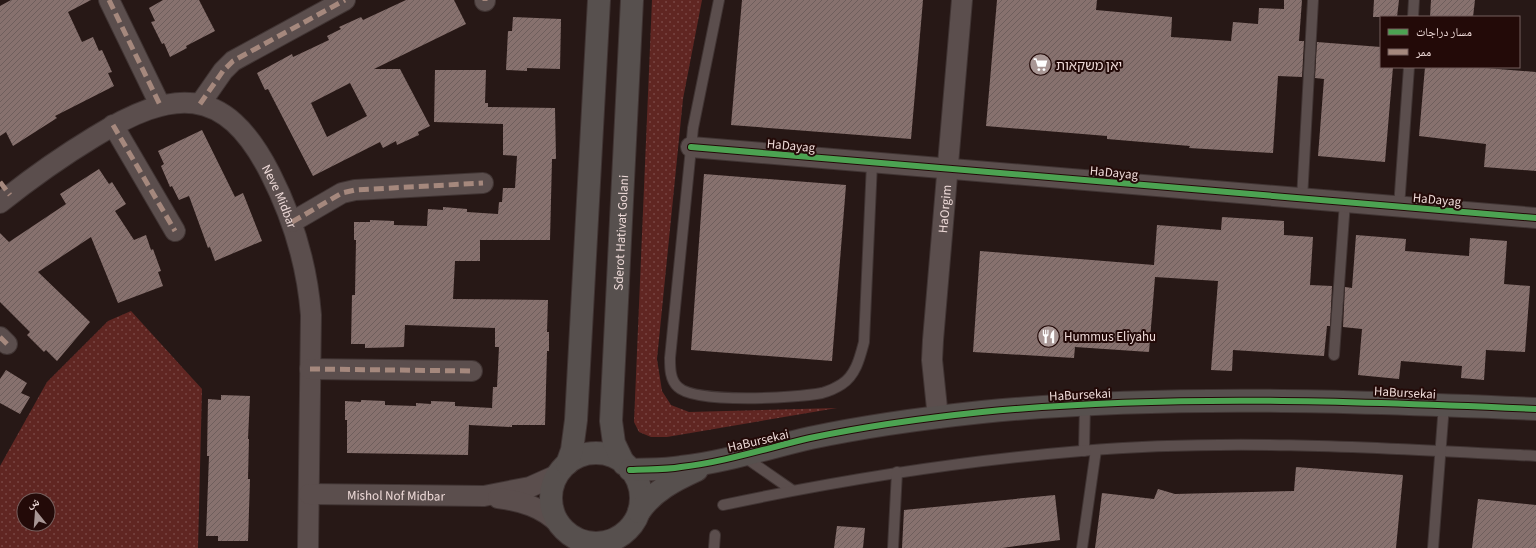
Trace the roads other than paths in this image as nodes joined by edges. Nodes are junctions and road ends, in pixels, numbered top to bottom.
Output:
1 (109, 0) edge
2 (599, 0) edge
3 (632, 0) edge
4 (719, 0) edge
5 (962, 0) edge
6 (1313, 0) edge
7 (1414, 0) edge
8 (341, 1) edge
9 (1413, 16) edge
10 (1409, 68) edge
11 (200, 104) junction
12 (160, 105) junction
13 (113, 125) junction
14 (691, 147) junction
15 (872, 163) junction
16 (948, 169) junction
17 (483, 183) dead end
18 (3, 194) edge
19 (1302, 199) junction
20 (1345, 202) junction
21 (1399, 207) junction
22 (1536, 218) edge
23 (292, 222) junction
24 (175, 231) dead end
25 (1334, 355) dead end
26 (310, 369) junction
27 (472, 370) dead end
28 (1085, 405) junction
29 (1444, 405) junction
30 (1536, 409) edge
31 (938, 418) junction
32 (1084, 450) junction
33 (1096, 450) junction
34 (1441, 451) junction
35 (735, 456) junction
36 (1536, 456) edge
37 (627, 467) junction
38 (562, 470) junction
39 (897, 472) junction
40 (792, 490) junction
41 (309, 494) junction
42 (484, 496) junction
43 (724, 505) dead end
44 (639, 512) junction
45 (564, 534) edge
46 (715, 535) dead end
47 (621, 540) edge
48 (308, 548) edge
49 (714, 548) edge
50 (893, 548) edge
51 (1082, 548) edge
52 (1433, 548) edge

1 - 12 street
2 - 38 street
3 - 37 street, Sderot Hativat Golani
4 - 14 lane
5 - 16 street, HaOrgim
6 - 19 lane
7 - 9 lane
8 - 11 street
10 - 21 lane
11 - 12 street, Neve Midbar
11 - 23 street, Neve Midbar
12 - 13 street, Neve Midbar
13 - 18 street, Neve Midbar
13 - 24 street
14 - 15 street, HaDayag
14 - 15 lane
15 - 16 street, HaDayag
16 - 19 street, HaDayag
16 - 31 street, HaOrgim
17 - 23 street
19 - 20 street, HaDayag
20 - 21 street, HaDayag
20 - 25 lane
21 - 22 street, HaDayag
23 - 26 street, Neve Midbar
26 - 27 street
26 - 41 street, Neve Midbar
28 - 29 street, HaBursekai
28 - 31 street, HaBursekai
28 - 32 lane
29 - 30 street, HaBursekai
29 - 34 lane
31 - 35 street, HaBursekai
32 - 33 lane
32 - 39 lane
33 - 34 lane
33 - 51 lane
34 - 36 lane
34 - 52 lane
35 - 37 street, HaBursekai
35 - 40 lane
35 - 44 street, HaBursekai
37 - 38 street
37 - 44 street
38 - 42 street, Mishol Nof Midbar
38 - 45 street
39 - 40 lane
39 - 50 lane
40 - 43 lane
41 - 42 street, Mishol Nof Midbar
41 - 48 street, Neve Midbar
42 - 45 street, Mishol Nof Midbar
44 - 47 street
45 - 47 street
46 - 49 lane

